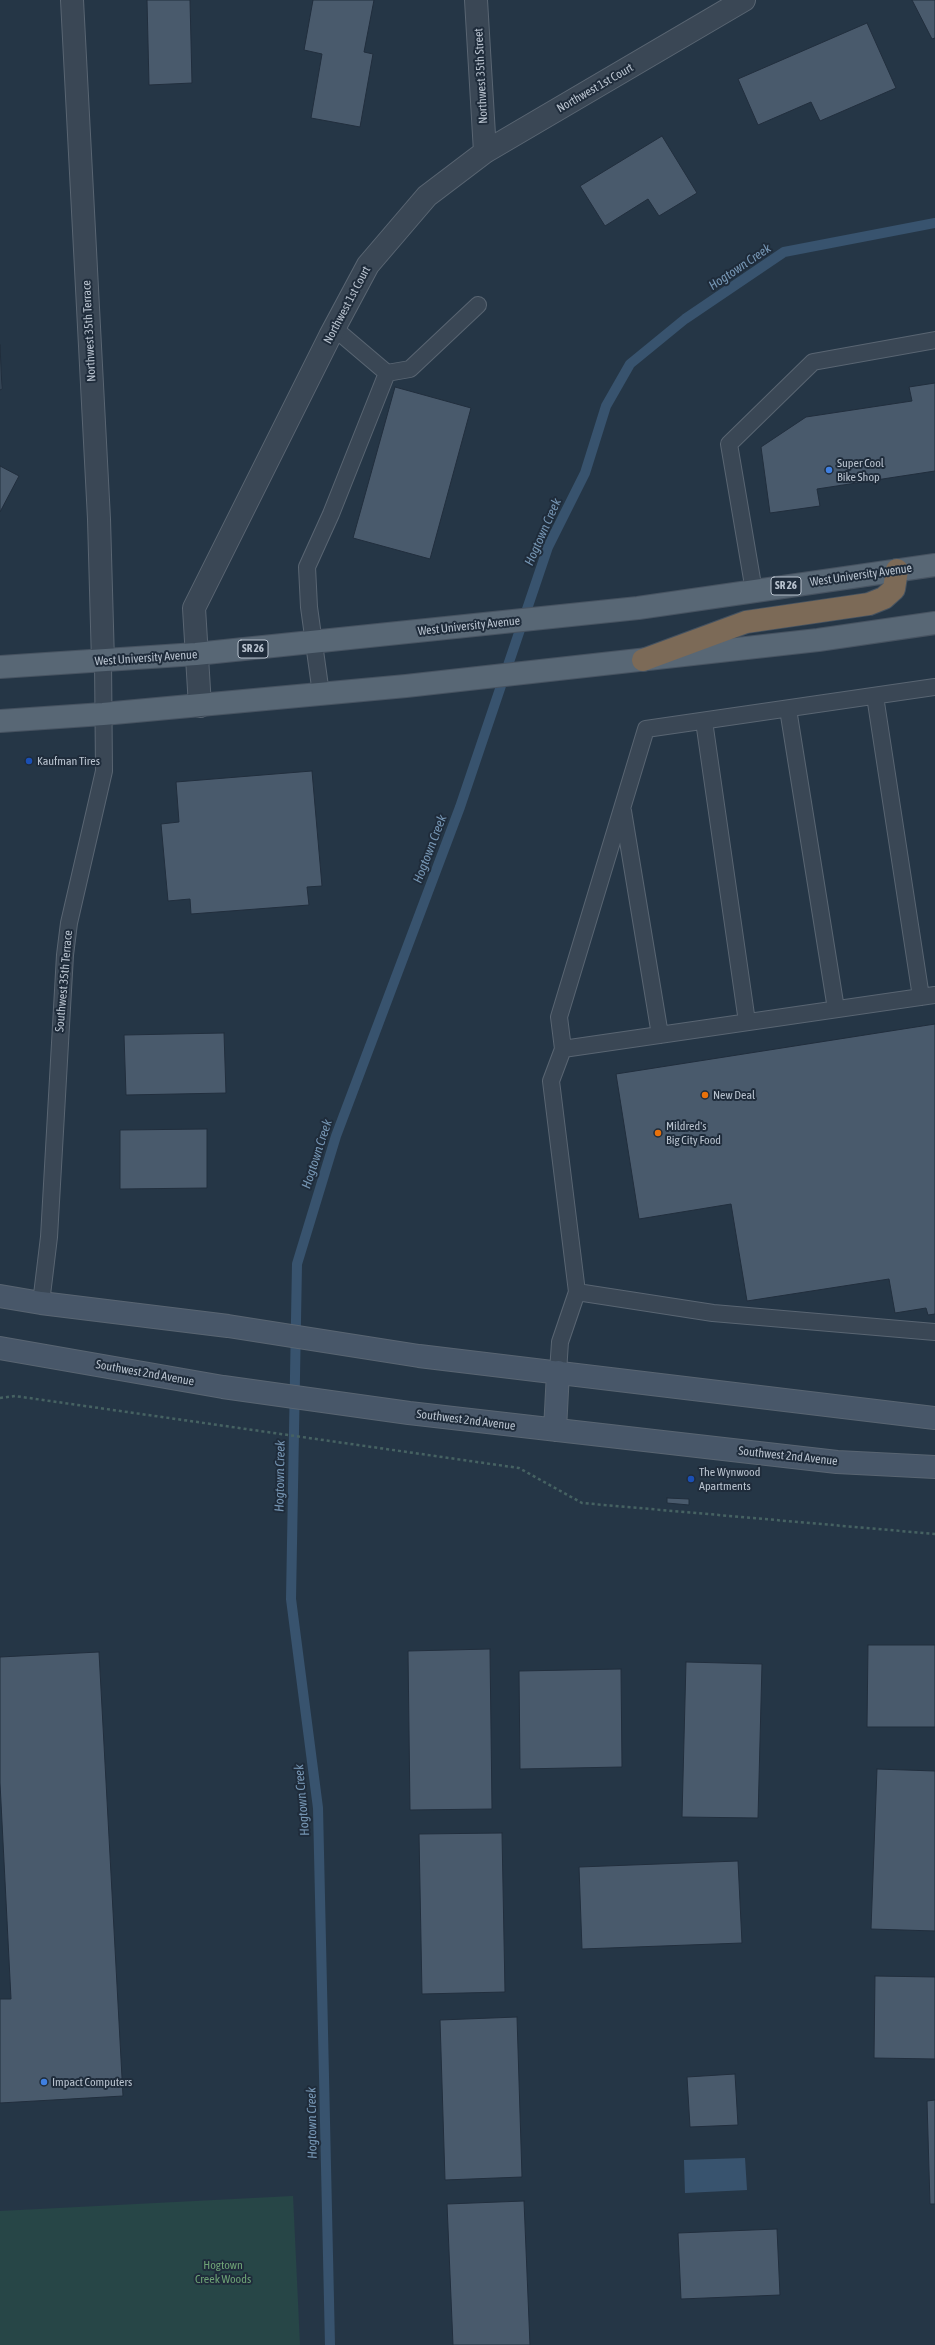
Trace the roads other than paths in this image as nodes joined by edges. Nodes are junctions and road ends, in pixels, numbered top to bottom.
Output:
1 (72, 0) edge
2 (476, 0) edge
3 (744, 0) edge
4 (485, 152) junction
5 (478, 305) dead end
6 (334, 328) junction
7 (935, 340) edge
8 (387, 373) junction
9 (935, 565) edge
10 (896, 570) junction
11 (754, 591) junction
12 (935, 623) edge
13 (314, 642) junction
14 (196, 654) junction
15 (644, 660) junction
16 (103, 662) junction
17 (0, 667) edge
18 (935, 687) edge
19 (321, 694) junction
20 (875, 696) junction
21 (200, 706) junction
22 (788, 709) junction
23 (103, 714) junction
24 (0, 721) edge
25 (704, 721) junction
26 (622, 807) junction
27 (928, 996) edge
28 (836, 1009) junction
29 (747, 1022) junction
30 (660, 1035) junction
31 (563, 1049) junction
32 (577, 1292) junction
33 (0, 1296) edge
34 (41, 1303) junction
35 (935, 1332) edge
36 (0, 1348) edge
37 (558, 1372) junction
38 (935, 1418) edge
39 (556, 1430) junction
40 (935, 1467) edge

1 - 16 street, Northwest 35th Terrace
2 - 4 street, Northwest 35th Street
3 - 4 street, Northwest 1st Court
4 - 6 street, Northwest 1st Court
5 - 8 lane
6 - 8 lane
6 - 14 street, Northwest 1st Court
7 - 11 lane
8 - 13 lane
9 - 10 main road, West University Avenue / SR 26
10 - 11 main road, West University Avenue / SR 26
10 - 15 highway
11 - 13 main road, West University Avenue / SR 26
12 - 15 main road
13 - 14 main road, West University Avenue / SR 26
13 - 19 lane
14 - 16 main road, West University Avenue / SR 26
14 - 21 street, Northwest 1st Court
15 - 19 main road
16 - 17 main road, West University Avenue / SR 26
16 - 23 lane, Southwest 35th Terrace
18 - 20 lane
19 - 21 main road
20 - 22 lane
20 - 27 lane
21 - 23 main road
22 - 25 lane
22 - 28 lane
23 - 24 main road
23 - 34 lane, Southwest 35th Terrace
25 - 26 lane
25 - 29 lane
26 - 30 lane
26 - 31 lane
27 - 28 lane
28 - 29 lane
29 - 30 lane
30 - 31 lane
31 - 32 lane
32 - 35 lane
32 - 37 lane
33 - 34 main road
34 - 37 main road
36 - 39 main road, Southwest 2nd Avenue
37 - 38 main road
37 - 39 main road
39 - 40 main road, Southwest 2nd Avenue

